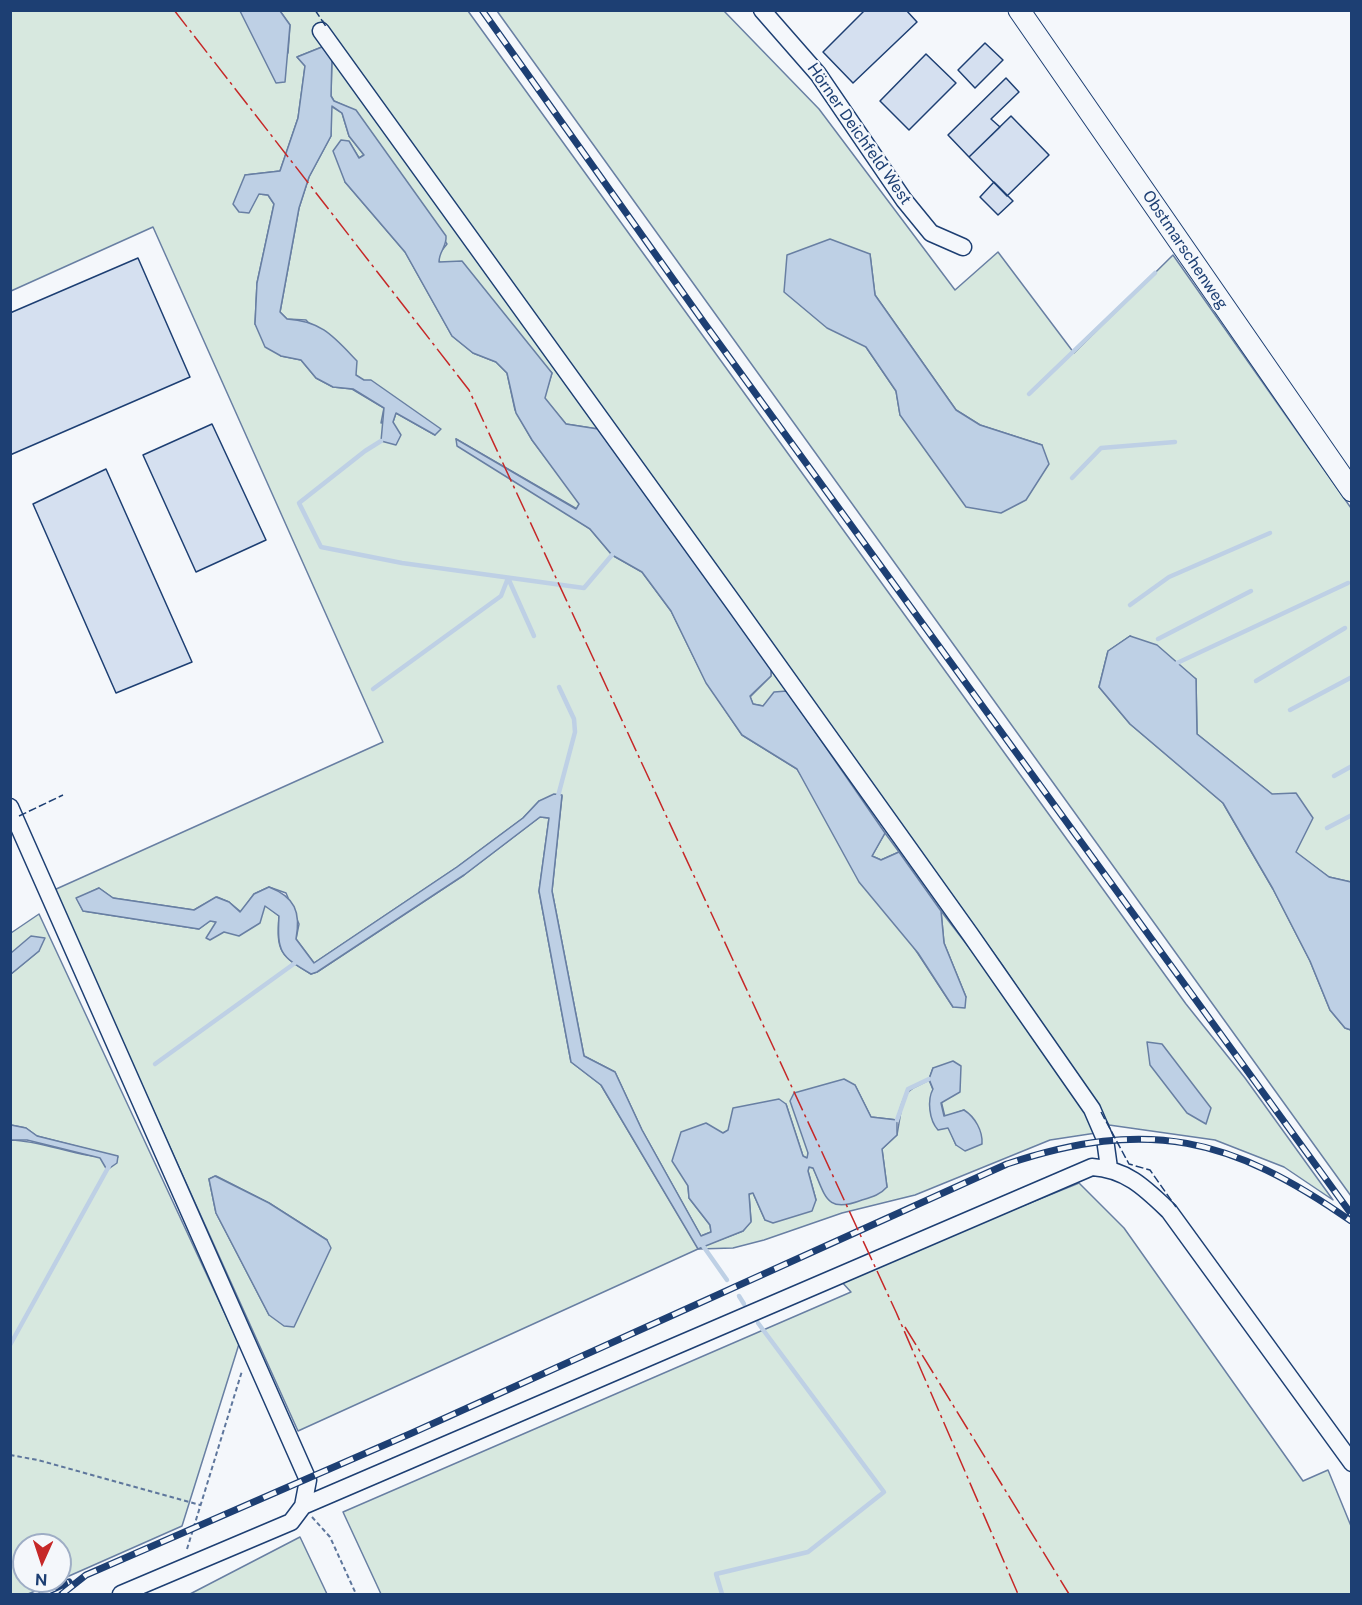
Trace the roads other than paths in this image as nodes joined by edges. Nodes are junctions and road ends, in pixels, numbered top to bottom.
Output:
1 (762, 10) edge
2 (1019, 10) edge
3 (321, 31) dead end
4 (963, 247) dead end
5 (1352, 491) edge
6 (10, 807) edge
7 (1109, 1168) junction
8 (1352, 1463) edge
9 (303, 1506) junction
10 (121, 1594) edge

1 - 4 street, Hörner Deichfeld West
2 - 5 main road, Obstmarschenweg
3 - 7 street
6 - 9 street
7 - 8 street
7 - 9 street
9 - 10 street

